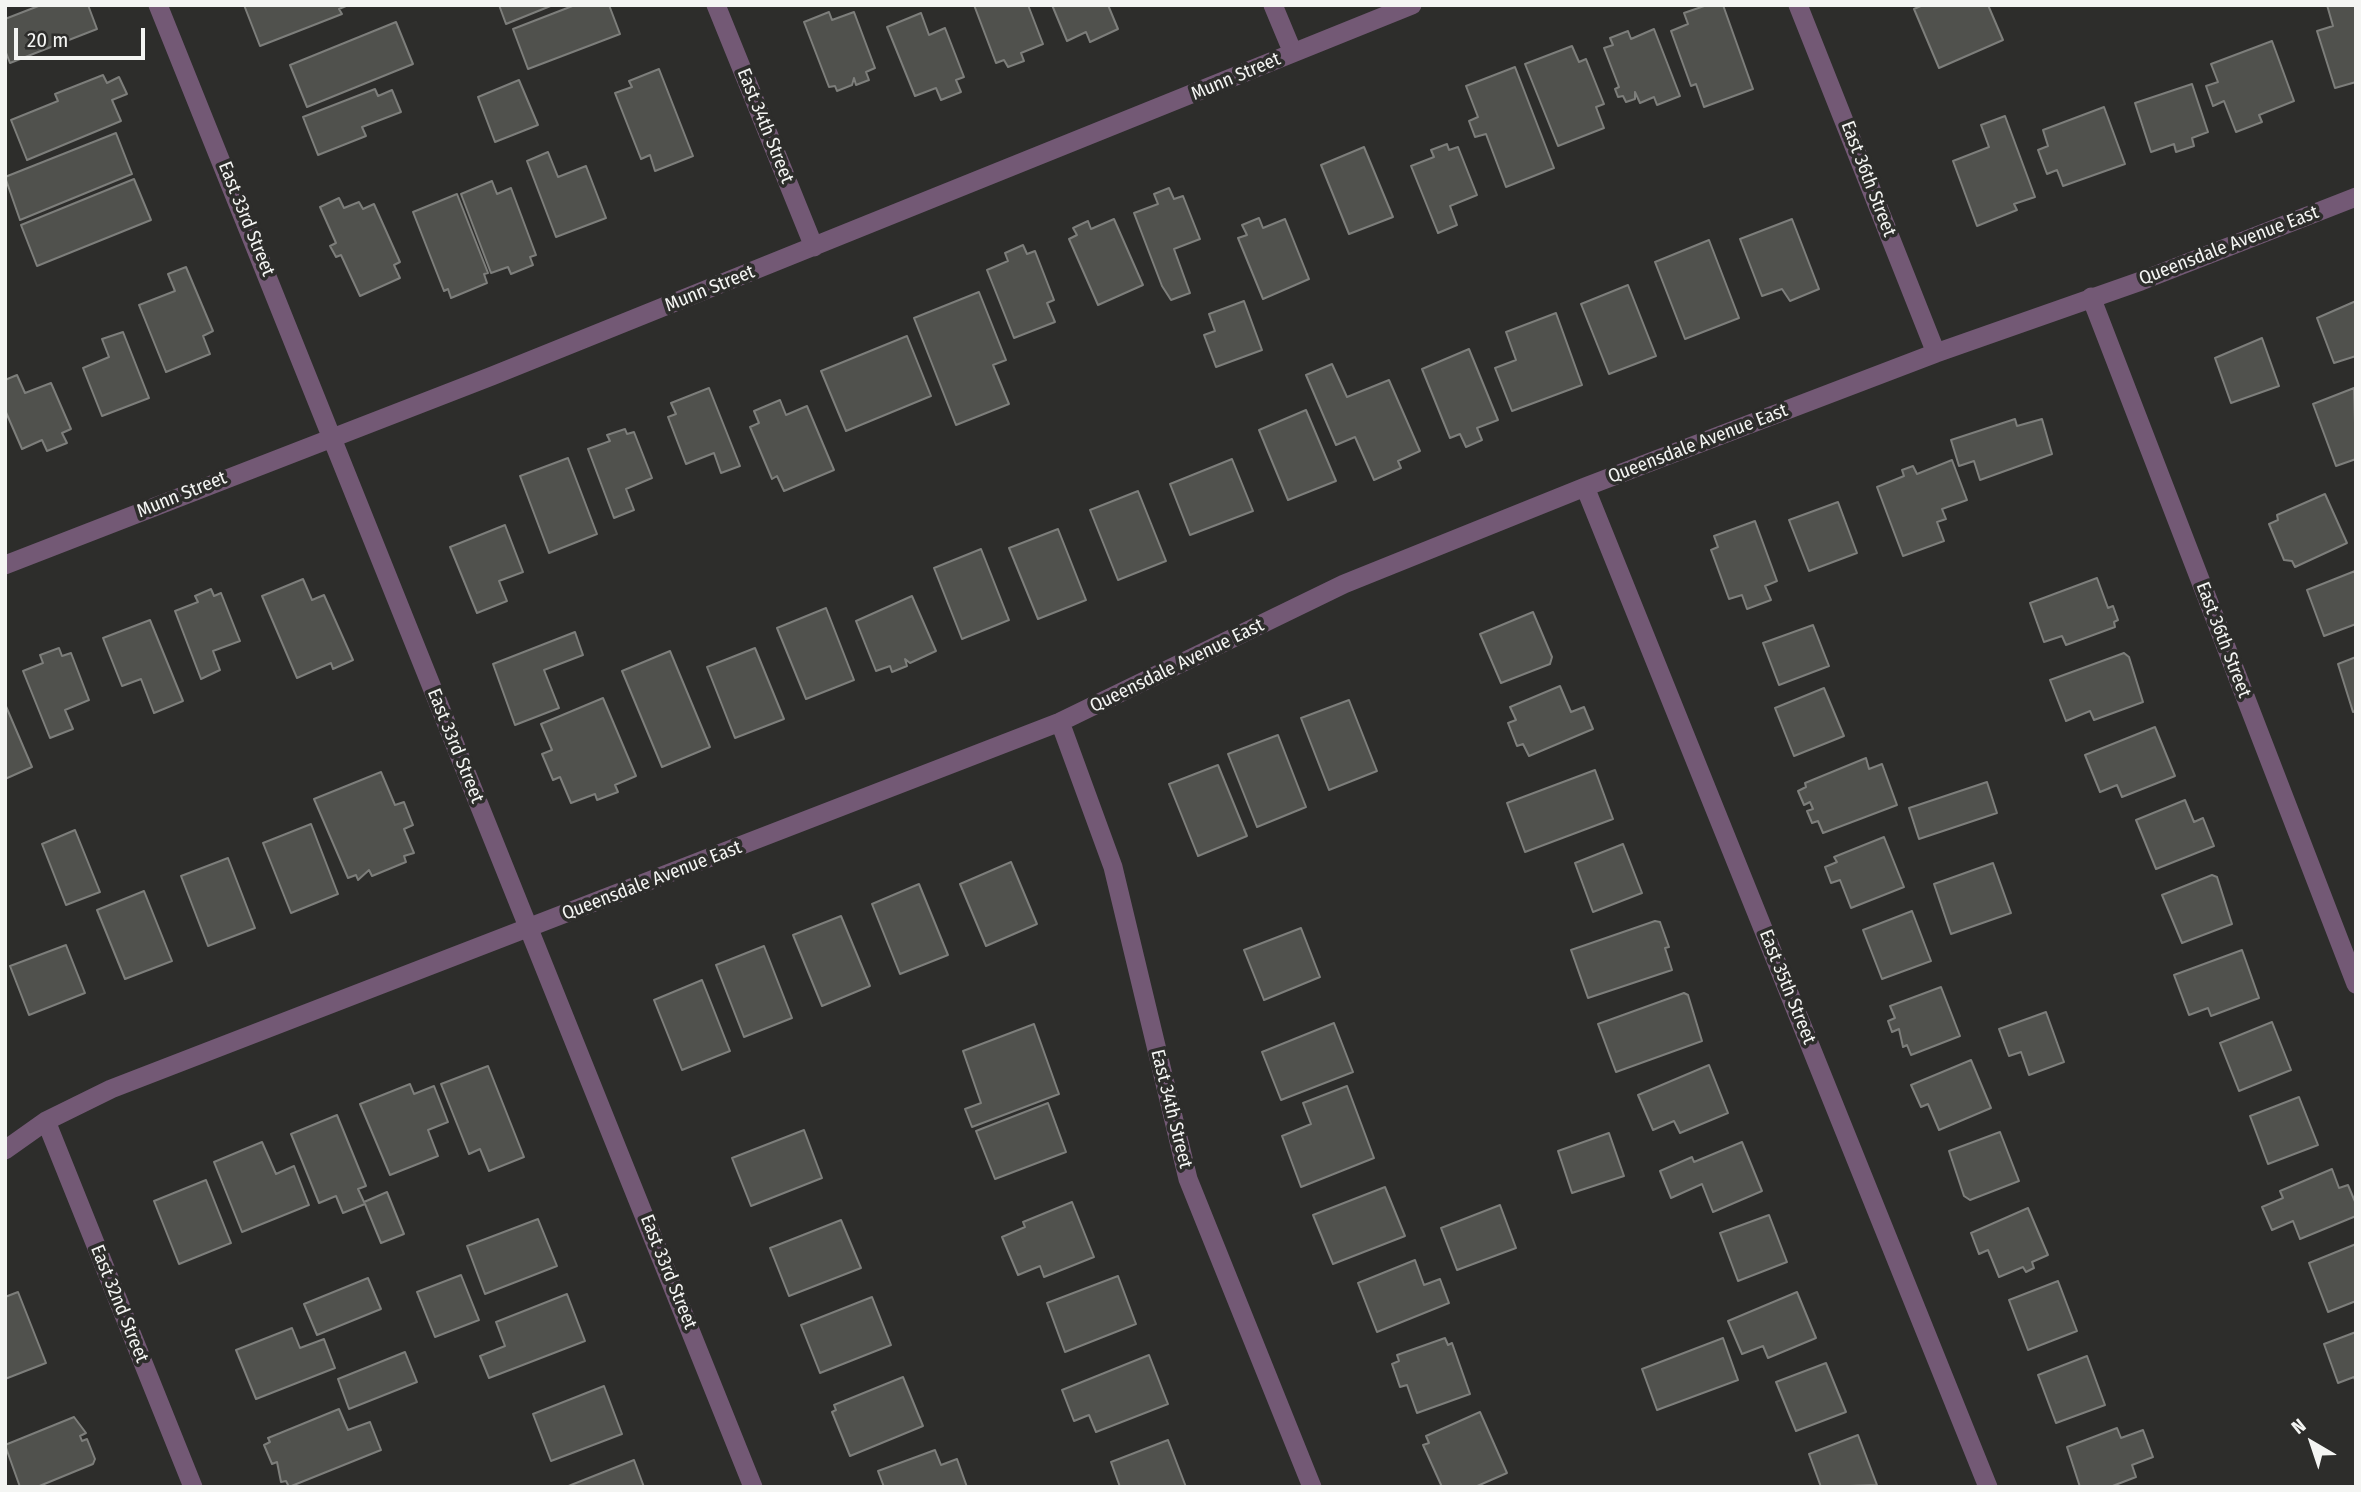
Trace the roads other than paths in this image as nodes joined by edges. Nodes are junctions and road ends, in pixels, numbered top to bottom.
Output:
1 (159, 5) edge
2 (716, 5) edge
3 (1273, 5) edge
4 (1412, 5) edge
5 (1798, 5) edge
6 (1293, 53) junction
7 (2356, 197) edge
8 (814, 247) junction
9 (2091, 297) junction
10 (1936, 353) junction
11 (331, 436) junction
12 (1585, 488) junction
13 (5, 565) edge
14 (1060, 722) junction
15 (528, 929) junction
16 (2356, 984) edge
17 (46, 1121) junction
18 (5, 1150) edge
19 (192, 1487) edge
20 (753, 1487) edge
21 (1312, 1487) edge
22 (1987, 1487) edge

1 - 11 street, East 33rd Street
2 - 8 street, East 34th Street
3 - 6 street
4 - 6 street, Munn Street
5 - 10 street, East 36th Street
6 - 8 street, Munn Street
7 - 9 street, Queensdale Avenue East
8 - 11 street, Munn Street
9 - 10 street, Queensdale Avenue East
9 - 16 street, East 36th Street
10 - 12 street, Queensdale Avenue East
11 - 13 street, Munn Street
11 - 15 street, East 33rd Street
12 - 14 street, Queensdale Avenue East
12 - 22 street, East 35th Street
14 - 15 street, Queensdale Avenue East
14 - 21 street, East 34th Street
15 - 17 street, Queensdale Avenue East
15 - 20 street, East 33rd Street
17 - 18 street, Queensdale Avenue East
17 - 19 street, East 32nd Street

